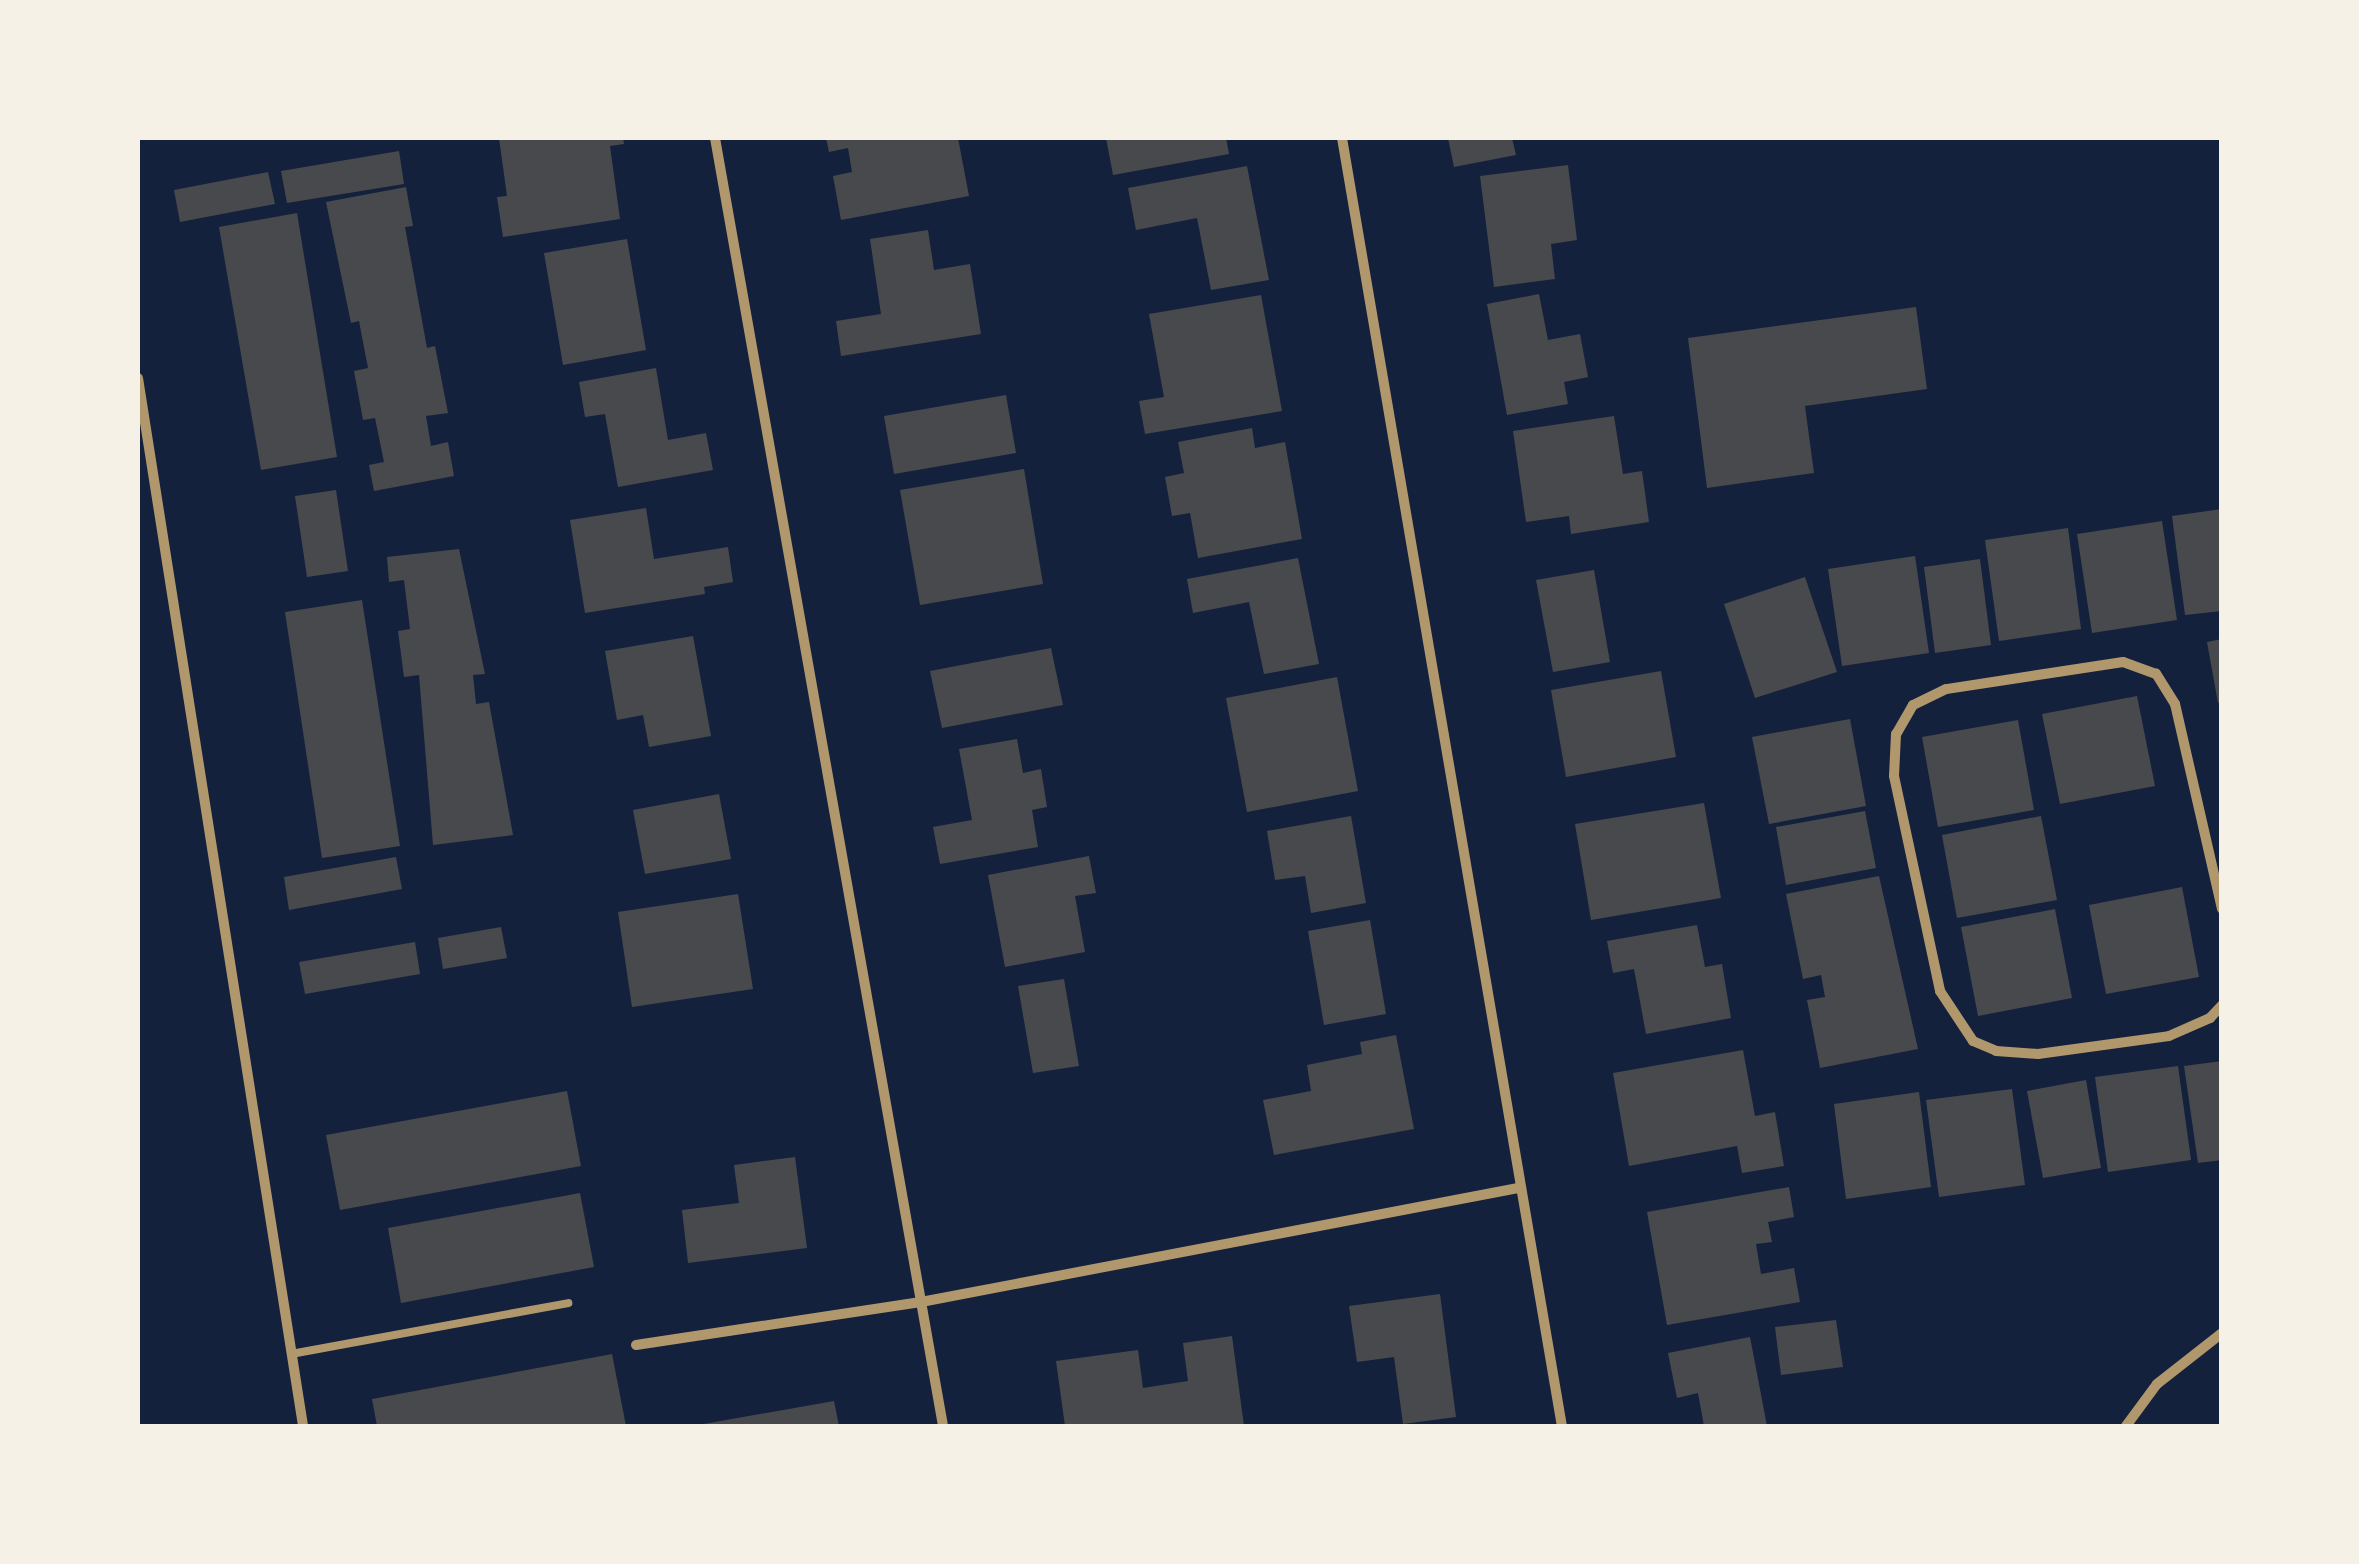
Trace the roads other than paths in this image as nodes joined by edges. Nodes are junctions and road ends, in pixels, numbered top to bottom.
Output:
1 (714, 138) edge
2 (1342, 138) edge
3 (138, 378) edge
4 (2222, 843) edge
5 (2207, 846) junction
6 (2222, 909) edge
7 (2222, 1005) edge
8 (1518, 1188) junction
9 (921, 1302) junction
10 (568, 1304) dead end
11 (2222, 1333) edge
12 (636, 1344) dead end
13 (291, 1354) junction
14 (303, 1426) edge
15 (943, 1426) edge
16 (1562, 1426) edge
17 (2126, 1426) edge

1 - 9 street
2 - 8 street
3 - 13 street
4 - 5 street
5 - 6 street
5 - 7 street
8 - 9 street
8 - 16 street
9 - 12 street
9 - 15 street
10 - 13 lane
11 - 17 street
13 - 14 street

